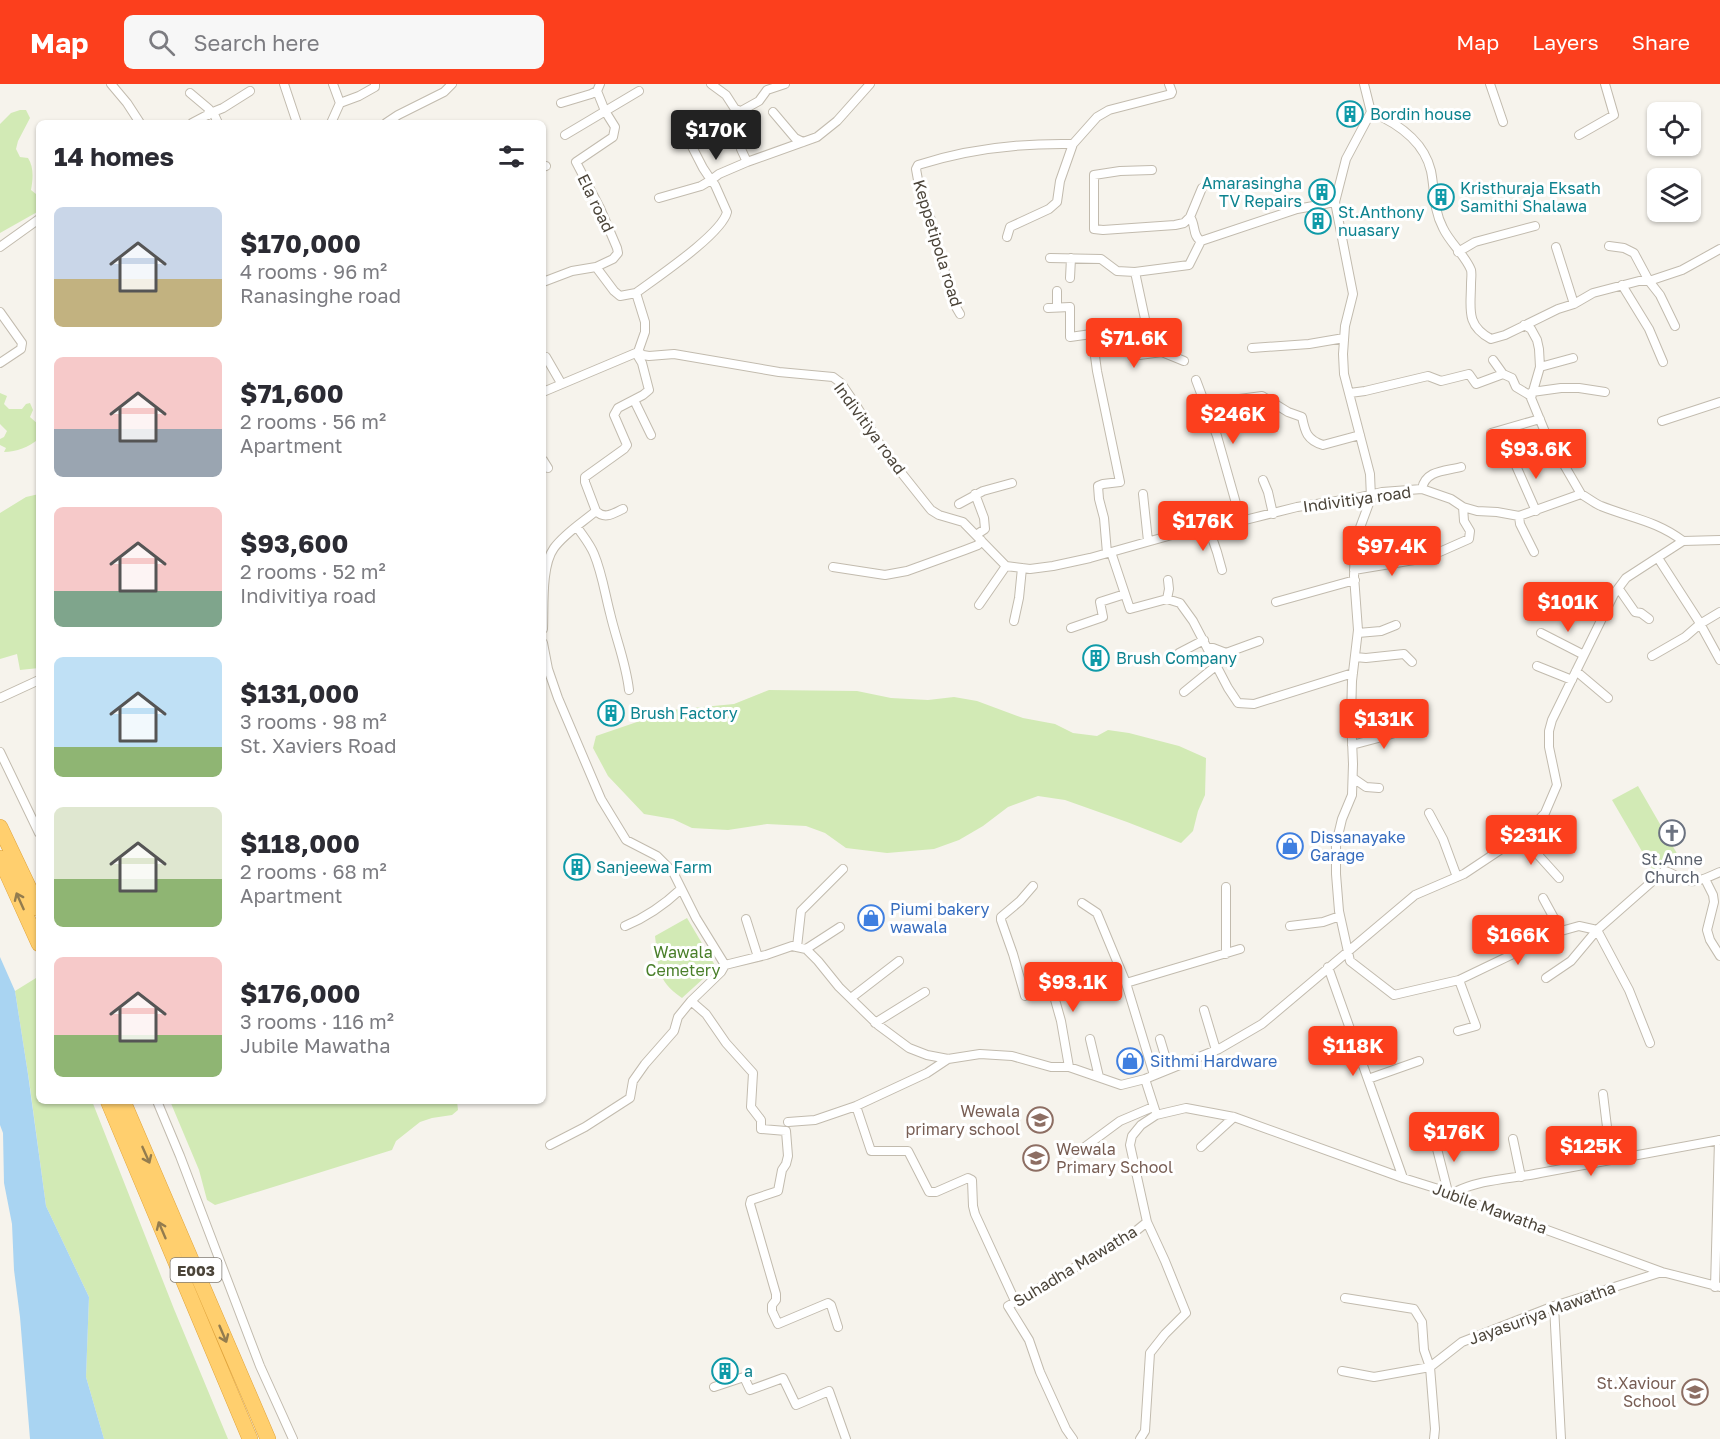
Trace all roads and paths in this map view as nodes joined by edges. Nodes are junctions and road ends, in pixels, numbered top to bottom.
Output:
1 (111, 84) edge
2 (284, 84) edge
3 (333, 84) edge
4 (375, 84) edge
5 (452, 84) edge
6 (711, 84) edge
7 (784, 84) edge
8 (870, 84) edge
9 (1169, 84) edge
10 (1364, 84) edge
11 (1490, 84) edge
12 (1605, 84) edge
13 (598, 87) edge
14 (767, 87) edge
15 (250, 91) dead end
16 (639, 91) dead end
17 (190, 93) dead end
18 (340, 103) junction
19 (561, 103) dead end
20 (735, 109) junction
21 (605, 111) junction
22 (773, 112) dead end
23 (1371, 112) junction
24 (211, 113) junction
25 (138, 120) edge
26 (198, 120) edge
27 (216, 120) edge
28 (296, 120) edge
29 (332, 120) edge
30 (390, 120) edge
31 (1503, 122) dead end
32 (684, 131) dead end
33 (566, 135) dead end
34 (1579, 135) dead end
35 (802, 142) junction
36 (1073, 144) junction
37 (747, 162) junction
38 (1152, 170) dead end
39 (711, 180) junction
40 (1202, 188) dead end
41 (659, 198) dead end
42 (1335, 202) junction
43 (1190, 217) junction
44 (36, 221) edge
45 (1535, 226) dead end
46 (1007, 237) dead end
47 (1202, 241) junction
48 (1609, 246) dead end
49 (0, 247) edge
50 (1556, 247) dead end
51 (1720, 249) edge
52 (1458, 252) junction
53 (1050, 258) dead end
54 (1071, 258) junction
55 (596, 267) junction
56 (1136, 272) junction
57 (1070, 278) dead end
58 (546, 281) edge
59 (1649, 281) junction
60 (1622, 285) junction
61 (1057, 291) dead end
62 (636, 293) junction
63 (1574, 304) junction
64 (0, 312) edge
65 (960, 314) dead end
66 (1524, 325) junction
67 (1675, 326) dead end
68 (1122, 330) junction
69 (1092, 334) junction
70 (1344, 338) junction
71 (1252, 348) dead end
72 (637, 352) junction
73 (546, 357) dead end
74 (1573, 358) dead end
75 (1, 360) edge
76 (1493, 360) dead end
77 (1184, 361) dead end
78 (1663, 362) dead end
79 (1540, 367) junction
80 (1503, 375) junction
81 (1196, 380) dead end
82 (561, 384) junction
83 (546, 391) edge
84 (1605, 392) dead end
85 (1350, 393) junction
86 (1532, 394) junction
87 (634, 400) junction
88 (1720, 402) edge
89 (1207, 407) junction
90 (1540, 419) junction
91 (1662, 421) dead end
92 (1491, 433) dead end
93 (651, 435) dead end
94 (1360, 435) junction
95 (1513, 459) dead end
96 (1461, 467) dead end
97 (1263, 480) dead end
98 (1012, 483) dead end
99 (1422, 489) junction
100 (975, 494) junction
101 (1143, 494) dead end
102 (1370, 494) junction
103 (1581, 494) junction
104 (959, 504) dead end
105 (1463, 507) junction
106 (623, 508) dead end
107 (596, 511) junction
108 (1536, 511) junction
109 (1273, 514) junction
110 (1519, 516) junction
111 (1241, 521) junction
112 (1208, 526) junction
113 (577, 527) junction
114 (978, 538) junction
115 (1720, 540) edge
116 (1148, 541) junction
117 (1683, 541) junction
118 (1109, 552) junction
119 (1534, 552) dead end
120 (1658, 558) junction
121 (546, 566) edge
122 (1006, 566) junction
123 (833, 567) dead end
124 (1022, 568) junction
125 (1222, 570) dead end
126 (1354, 570) junction
127 (1168, 580) dead end
128 (1354, 580) junction
129 (1618, 589) junction
130 (1125, 594) junction
131 (1167, 599) junction
132 (1276, 602) dead end
133 (979, 605) dead end
134 (1720, 612) edge
135 (1649, 619) dead end
136 (1014, 621) dead end
137 (1700, 624) junction
138 (1396, 625) dead end
139 (1071, 628) dead end
140 (1358, 633) junction
141 (1541, 633) dead end
142 (1258, 641) dead end
143 (1206, 644) junction
144 (1179, 653) dead end
145 (1584, 655) junction
146 (1652, 656) dead end
147 (1355, 657) junction
148 (546, 659) edge
149 (1720, 660) edge
150 (1412, 662) dead end
151 (1217, 665) junction
152 (1537, 666) dead end
153 (1576, 671) junction
154 (1353, 673) junction
155 (1572, 680) junction
156 (36, 681) edge
157 (628, 690) dead end
158 (1184, 692) dead end
159 (0, 698) edge
160 (1608, 698) dead end
161 (1410, 728) dead end
162 (1352, 744) junction
163 (0, 752) edge
164 (1353, 778) junction
165 (1379, 788) dead end
166 (1429, 813) dead end
167 (0, 826) edge
168 (36, 827) edge
169 (1521, 836) junction
170 (0, 858) edge
171 (843, 870) dead end
172 (1720, 872) edge
173 (1457, 877) junction
174 (1559, 878) dead end
175 (1705, 879) junction
176 (1033, 886) dead end
177 (1226, 887) dead end
178 (681, 889) junction
179 (1543, 898) dead end
180 (36, 903) edge
181 (1082, 903) dead end
182 (1340, 916) junction
183 (746, 919) dead end
184 (625, 926) dead end
185 (1290, 926) dead end
186 (840, 927) dead end
187 (1597, 930) junction
188 (1561, 931) junction
189 (36, 937) edge
190 (801, 948) junction
191 (1240, 949) dead end
192 (1348, 950) junction
193 (1226, 954) junction
194 (1720, 956) edge
195 (758, 957) junction
196 (899, 961) dead end
197 (725, 965) junction
198 (1052, 968) dead end
199 (1328, 968) junction
200 (1546, 978) dead end
201 (1459, 980) junction
202 (1126, 983) junction
203 (1052, 989) junction
204 (925, 992) dead end
205 (851, 998) junction
206 (691, 1001) junction
207 (1204, 1010) dead end
208 (875, 1023) junction
209 (1458, 1031) dead end
210 (1090, 1039) dead end
211 (1160, 1039) dead end
212 (1650, 1043) dead end
213 (1216, 1050) junction
214 (948, 1059) junction
215 (1419, 1061) dead end
216 (1069, 1067) junction
217 (1169, 1069) junction
218 (1155, 1075) junction
219 (1099, 1077) junction
220 (1145, 1079) junction
221 (1368, 1080) junction
222 (1603, 1094) dead end
223 (109, 1104) edge
224 (124, 1104) edge
225 (158, 1104) edge
226 (856, 1106) junction
227 (1155, 1111) junction
228 (1234, 1117) junction
229 (788, 1122) dead end
230 (1513, 1139) dead end
231 (1719, 1140) edge
232 (1435, 1141) dead end
233 (550, 1145) dead end
234 (1201, 1147) dead end
235 (1078, 1152) dead end
236 (1611, 1160) junction
237 (1521, 1177) junction
238 (1403, 1178) junction
239 (1452, 1192) junction
240 (1147, 1222) junction
241 (1662, 1272) junction
242 (1717, 1287) edge
243 (1346, 1298) dead end
244 (1015, 1301) junction
245 (1554, 1306) junction
246 (838, 1327) dead end
247 (1430, 1367) junction
248 (1342, 1371) dead end
249 (714, 1388) dead end
250 (250, 1439) edge
251 (268, 1439) edge
252 (293, 1439) edge
253 (846, 1439) edge
254 (1072, 1439) edge
255 (1140, 1439) edge
256 (1434, 1439) edge
257 (1561, 1439) edge

1 - 25 street
2 - 28 street
3 - 18 street
4 - 18 street
5 - 30 street
6 - 20 street
7 - 14 street
8 - 35 street
9 - 36 street
10 - 23 street
11 - 31 street
12 - 34 street
13 - 19 street
13 - 21 street
14 - 20 street
15 - 24 street
16 - 21 street
17 - 24 street
18 - 29 street
20 - 37 street
21 - 33 street
21 - 55 street, Ela road
22 - 35 street
23 - 42 street
23 - 52 street
24 - 26 street
24 - 27 street
32 - 39 street
35 - 37 street
36 - 46 street
36 - 65 street, Keppetipola road
37 - 39 street
38 - 43 street
39 - 41 street
39 - 62 street
40 - 43 street
42 - 47 street
42 - 70 street
43 - 47 street
44 - 49 street
45 - 52 street
47 - 56 street
48 - 59 street
50 - 63 street
51 - 59 street
52 - 66 street
53 - 54 street
54 - 56 street
54 - 57 street
55 - 58 street
55 - 62 street
56 - 68 street
59 - 60 street
59 - 67 street
60 - 63 street
60 - 78 street
61 - 69 street
62 - 72 street
63 - 66 street
64 - 75 street
66 - 79 street
68 - 69 street
68 - 77 street
69 - 118 street
70 - 71 street
70 - 85 street
72 - 82 street, Indivitiya road
72 - 87 street
72 - 114 street, Indivitiya road
73 - 82 street
74 - 79 street
76 - 80 street
79 - 86 street
80 - 85 street
80 - 86 street
81 - 89 street
82 - 83 street, Indivitiya road
84 - 86 street
85 - 94 street
86 - 90 street
87 - 93 street
87 - 107 street
88 - 91 street
89 - 94 street
89 - 111 street
90 - 92 street
90 - 103 street
94 - 102 street
95 - 108 street
96 - 99 street
97 - 109 street
98 - 100 street
99 - 102 street, Indivitiya road
99 - 105 street, Indivitiya road
100 - 104 street
100 - 114 street
101 - 116 street
102 - 109 street, Indivitiya road
102 - 126 street
103 - 108 street, Indivitiya road
103 - 117 street
105 - 110 street, Indivitiya road
105 - 126 street
106 - 107 street
107 - 113 street
108 - 110 street, Indivitiya road
109 - 111 street, Indivitiya road
110 - 119 street
111 - 112 street, Indivitiya road
112 - 116 street, Indivitiya road
112 - 125 street
113 - 121 street
113 - 157 street
114 - 122 street, Indivitiya road
114 - 123 street
115 - 117 street
116 - 118 street, Indivitiya road
117 - 120 street
118 - 124 street, Indivitiya road
118 - 130 street
120 - 129 street
120 - 137 street
122 - 124 street, Indivitiya road
122 - 133 street
124 - 136 street
126 - 128 street
127 - 131 street
128 - 132 street
128 - 140 street
129 - 135 street
129 - 145 street
130 - 131 street
130 - 139 street
131 - 143 street
134 - 137 street
137 - 146 street
137 - 149 street
138 - 140 street
140 - 147 street
141 - 145 street
142 - 143 street
143 - 144 street
143 - 151 street
145 - 153 street
147 - 150 street
147 - 154 street
148 - 178 street
151 - 154 street
151 - 158 street
152 - 155 street
153 - 155 street
153 - 160 street
154 - 162 street
155 - 169 street
156 - 159 street
161 - 162 street
162 - 164 street
163 - 168 street
164 - 165 street
164 - 182 street
166 - 173 street
167 - 180 highway
169 - 173 street
169 - 174 street
189 -> 170 highway
171 - 190 street
172 - 175 street
173 - 192 street
175 - 187 street
175 - 194 street
176 - 203 street
177 - 193 street
178 - 184 street
178 - 197 street
179 - 188 street
181 - 202 street
182 - 185 street
182 - 192 street
183 - 195 street
186 - 190 street
187 - 188 street
187 - 200 street
187 - 212 street
188 - 201 street
190 - 195 street
190 - 205 street
191 - 193 street
192 - 199 street
192 - 201 street
193 - 202 street
195 - 197 street
196 - 205 street
197 - 206 street
198 - 203 street
199 - 213 street
199 - 221 street
201 - 209 street
202 - 218 street
203 - 216 street
204 - 208 street
205 - 208 street
206 - 233 street
206 - 246 street
207 - 213 street
208 - 214 street
210 - 219 street
211 - 217 street
213 - 217 street
214 - 216 street
214 - 226 street
215 - 221 street
216 - 219 street
217 - 218 street
218 - 220 street
219 - 220 street
220 - 227 street
221 - 238 street
222 - 236 street
250 -> 223 highway, E003
224 -> 251 highway, E003
225 - 252 street
226 - 229 street
226 - 244 street
227 - 228 street, Jubile Mawatha
227 - 235 street, Jubile Mawatha
227 - 240 street
228 - 234 street
228 - 238 street, Jubile Mawatha
230 - 237 street
231 - 236 street
231 - 242 street
232 - 239 street
236 - 237 street
237 - 239 street
238 - 239 street, Jubile Mawatha
239 - 241 street, Jubile Mawatha
240 - 244 street, Suhadha Mawatha
240 - 255 street
241 - 242 street, Jubile Mawatha
241 - 245 street, Jayasuriya Mawatha
243 - 247 street
244 - 254 street, Suhadha Mawatha
245 - 247 street, Jayasuriya Mawatha
245 - 257 street
247 - 248 street
247 - 256 street
249 - 253 street

